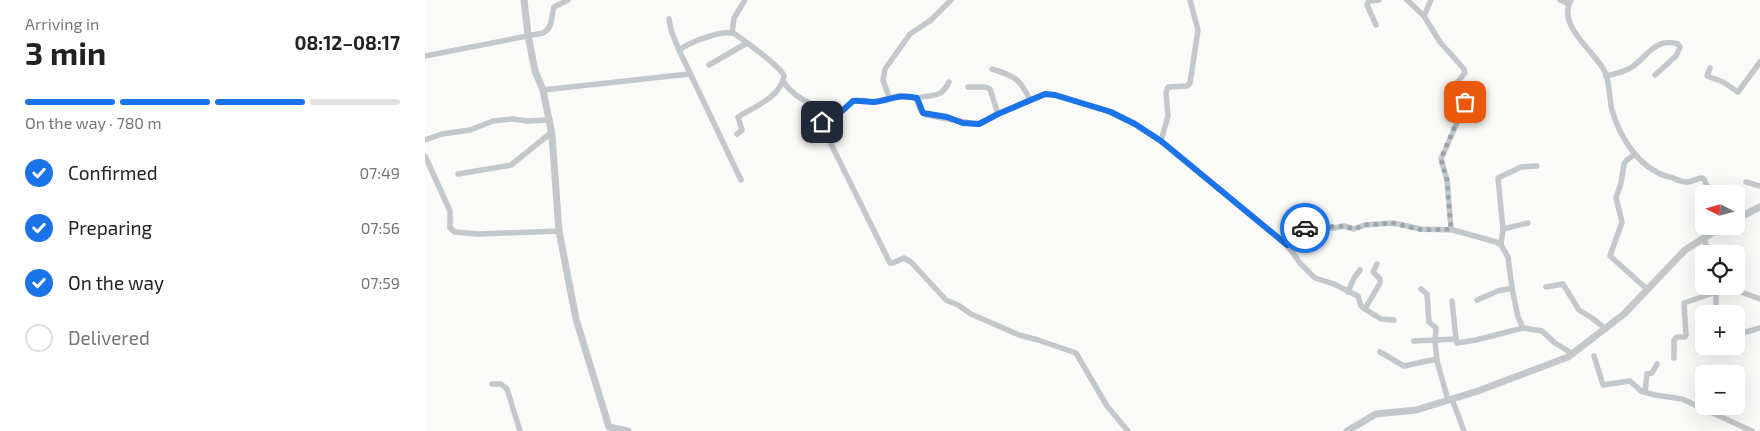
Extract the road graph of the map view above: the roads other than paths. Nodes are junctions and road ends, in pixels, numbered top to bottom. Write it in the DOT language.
graph roads {
  1 [pos="524,0"];
  2 [pos="568,0"];
  3 [pos="745,0"];
  4 [pos="951,0"];
  5 [pos="1190,0"];
  6 [pos="1379,0"];
  7 [pos="1407,0"];
  8 [pos="1431,0"];
  9 [pos="1560,0"];
  10 [pos="1570,2"];
  11 [pos="1424,16"];
  12 [pos="669,19"];
  13 [pos="1376,25"];
  14 [pos="732,32"];
  15 [pos="528,35"];
  16 [pos="747,43"];
  17 [pos="679,50"];
  18 [pos="425,56"];
  19 [pos="1760,62"];
  20 [pos="709,65"];
  21 [pos="1710,68"];
  22 [pos="992,70"];
  23 [pos="689,74"];
  24 [pos="1655,75"];
  25 [pos="1606,76"];
  26 [pos="783,81"];
  27 [pos="949,82"];
  28 [pos="968,87"];
  29 [pos="543,90"];
  30 [pos="889,97"];
  31 [pos="917,98"];
  32 [pos="1030,100"];
  33 [pos="833,113"];
  34 [pos="998,114"];
  35 [pos="549,120"];
  36 [pos="552,132"];
  37 [pos="737,134"];
  38 [pos="425,140"];
  39 [pos="1161,141"];
  40 [pos="1635,154"];
  41 [pos="425,156"];
  42 [pos="1537,166"];
  43 [pos="457,174"];
  44 [pos="741,180"];
  45 [pos="1746,182"];
  46 [pos="1706,185"];
  47 [pos="1760,186"];
  48 [pos="1760,207"];
  49 [pos="1745,214"];
  50 [pos="1528,223"];
  51 [pos="1451,229"];
  52 [pos="1503,229"];
  53 [pos="559,231"];
  54 [pos="1707,235"];
  55 [pos="1704,237"];
  56 [pos="1287,245"];
  57 [pos="1501,245"];
  58 [pos="1706,245"];
  59 [pos="1377,264"];
  60 [pos="1361,270"];
  61 [pos="1546,287"];
  62 [pos="1512,288"];
  63 [pos="1421,289"];
  64 [pos="1647,290"];
  65 [pos="1348,292"];
  66 [pos="1745,293"];
  67 [pos="1703,295"];
  68 [pos="1760,299"];
  69 [pos="1452,300"];
  70 [pos="1477,300"];
  71 [pos="1365,309"];
  72 [pos="1394,320"];
  73 [pos="1523,328"];
  74 [pos="1760,328"];
  75 [pos="1606,329"];
  76 [pos="1745,332"];
  77 [pos="1456,339"];
  78 [pos="1414,341"];
  79 [pos="1435,341"];
  80 [pos="1380,352"];
  81 [pos="1573,354"];
  82 [pos="1594,356"];
  83 [pos="1674,358"];
  84 [pos="1437,359"];
  85 [pos="1657,364"];
  86 [pos="492,384"];
  87 [pos="1645,392"];
  88 [pos="1450,400"];
  89 [pos="609,429"];
  90 [pos="520,431"];
  91 [pos="628,431"];
  92 [pos="1128,431"];
  93 [pos="1347,431"];
  94 [pos="1464,431"];
  95 [pos="1752,431"];
  1 -- 15 [label="street"];
  2 -- 15 [label="street"];
  3 -- 14 [label="street"];
  4 -- 30 [label="street"];
  5 -- 39 [label="street"];
  6 -- 13 [label="street"];
  7 -- 11 [label="street"];
  8 -- 11 [label="street"];
  9 -- 10 [label="street"];
  10 -- 25 [label="street"];
  11 -- 51 [label="street"];
  12 -- 17 [label="street"];
  14 -- 16 [label="street"];
  14 -- 17 [label="street"];
  15 -- 18 [label="street"];
  15 -- 29 [label="street"];
  16 -- 20 [label="street"];
  16 -- 26 [label="street"];
  17 -- 23 [label="street"];
  19 -- 21 [label="street"];
  22 -- 32 [label="street"];
  23 -- 29 [label="street"];
  23 -- 44 [label="street"];
  24 -- 25 [label="street"];
  25 -- 40 [label="street"];
  26 -- 33 [label="street"];
  26 -- 37 [label="street"];
  27 -- 31 [label="street"];
  28 -- 34 [label="street"];
  29 -- 35 [label="street"];
  30 -- 31 [label="street"];
  30 -- 33 [label="street"];
  31 -- 34 [label="street"];
  32 -- 34 [label="street"];
  32 -- 39 [label="street"];
  33 -- 92 [label="street"];
  35 -- 36 [label="street"];
  35 -- 38 [label="street"];
  36 -- 43 [label="street"];
  36 -- 53 [label="street"];
  39 -- 56 [label="street"];
  40 -- 46 [label="street"];
  40 -- 64 [label="street"];
  41 -- 53 [label="street"];
  42 -- 52 [label="street"];
  45 -- 47 [label="street"];
  48 -- 49 [label="street"];
  50 -- 52 [label="street"];
  51 -- 56 [label="street"];
  51 -- 57 [label="street"];
  52 -- 57 [label="street"];
  53 -- 89 [label="street"];
  54 -- 55 [label="street"];
  55 -- 58 [label="street"];
  55 -- 64 [label="street"];
  56 -- 65 [label="street"];
  57 -- 62 [label="street"];
  59 -- 71 [label="street"];
  60 -- 65 [label="street"];
  61 -- 75 [label="street"];
  62 -- 70 [label="street"];
  62 -- 73 [label="street"];
  63 -- 79 [label="street"];
  64 -- 75 [label="street"];
  65 -- 71 [label="street"];
  66 -- 68 [label="street"];
  67 -- 83 [label="street"];
  69 -- 77 [label="street"];
  71 -- 72 [label="street"];
  73 -- 77 [label="street"];
  73 -- 81 [label="street"];
  74 -- 76 [label="street"];
  75 -- 81 [label="street"];
  77 -- 79 [label="street"];
  78 -- 79 [label="street"];
  79 -- 84 [label="street"];
  80 -- 84 [label="street"];
  81 -- 88 [label="street"];
  82 -- 87 [label="street"];
  84 -- 88 [label="street"];
  85 -- 87 [label="street"];
  86 -- 90 [label="street"];
  87 -- 95 [label="street"];
  88 -- 93 [label="street"];
  88 -- 94 [label="street"];
  89 -- 91 [label="street"];
}
